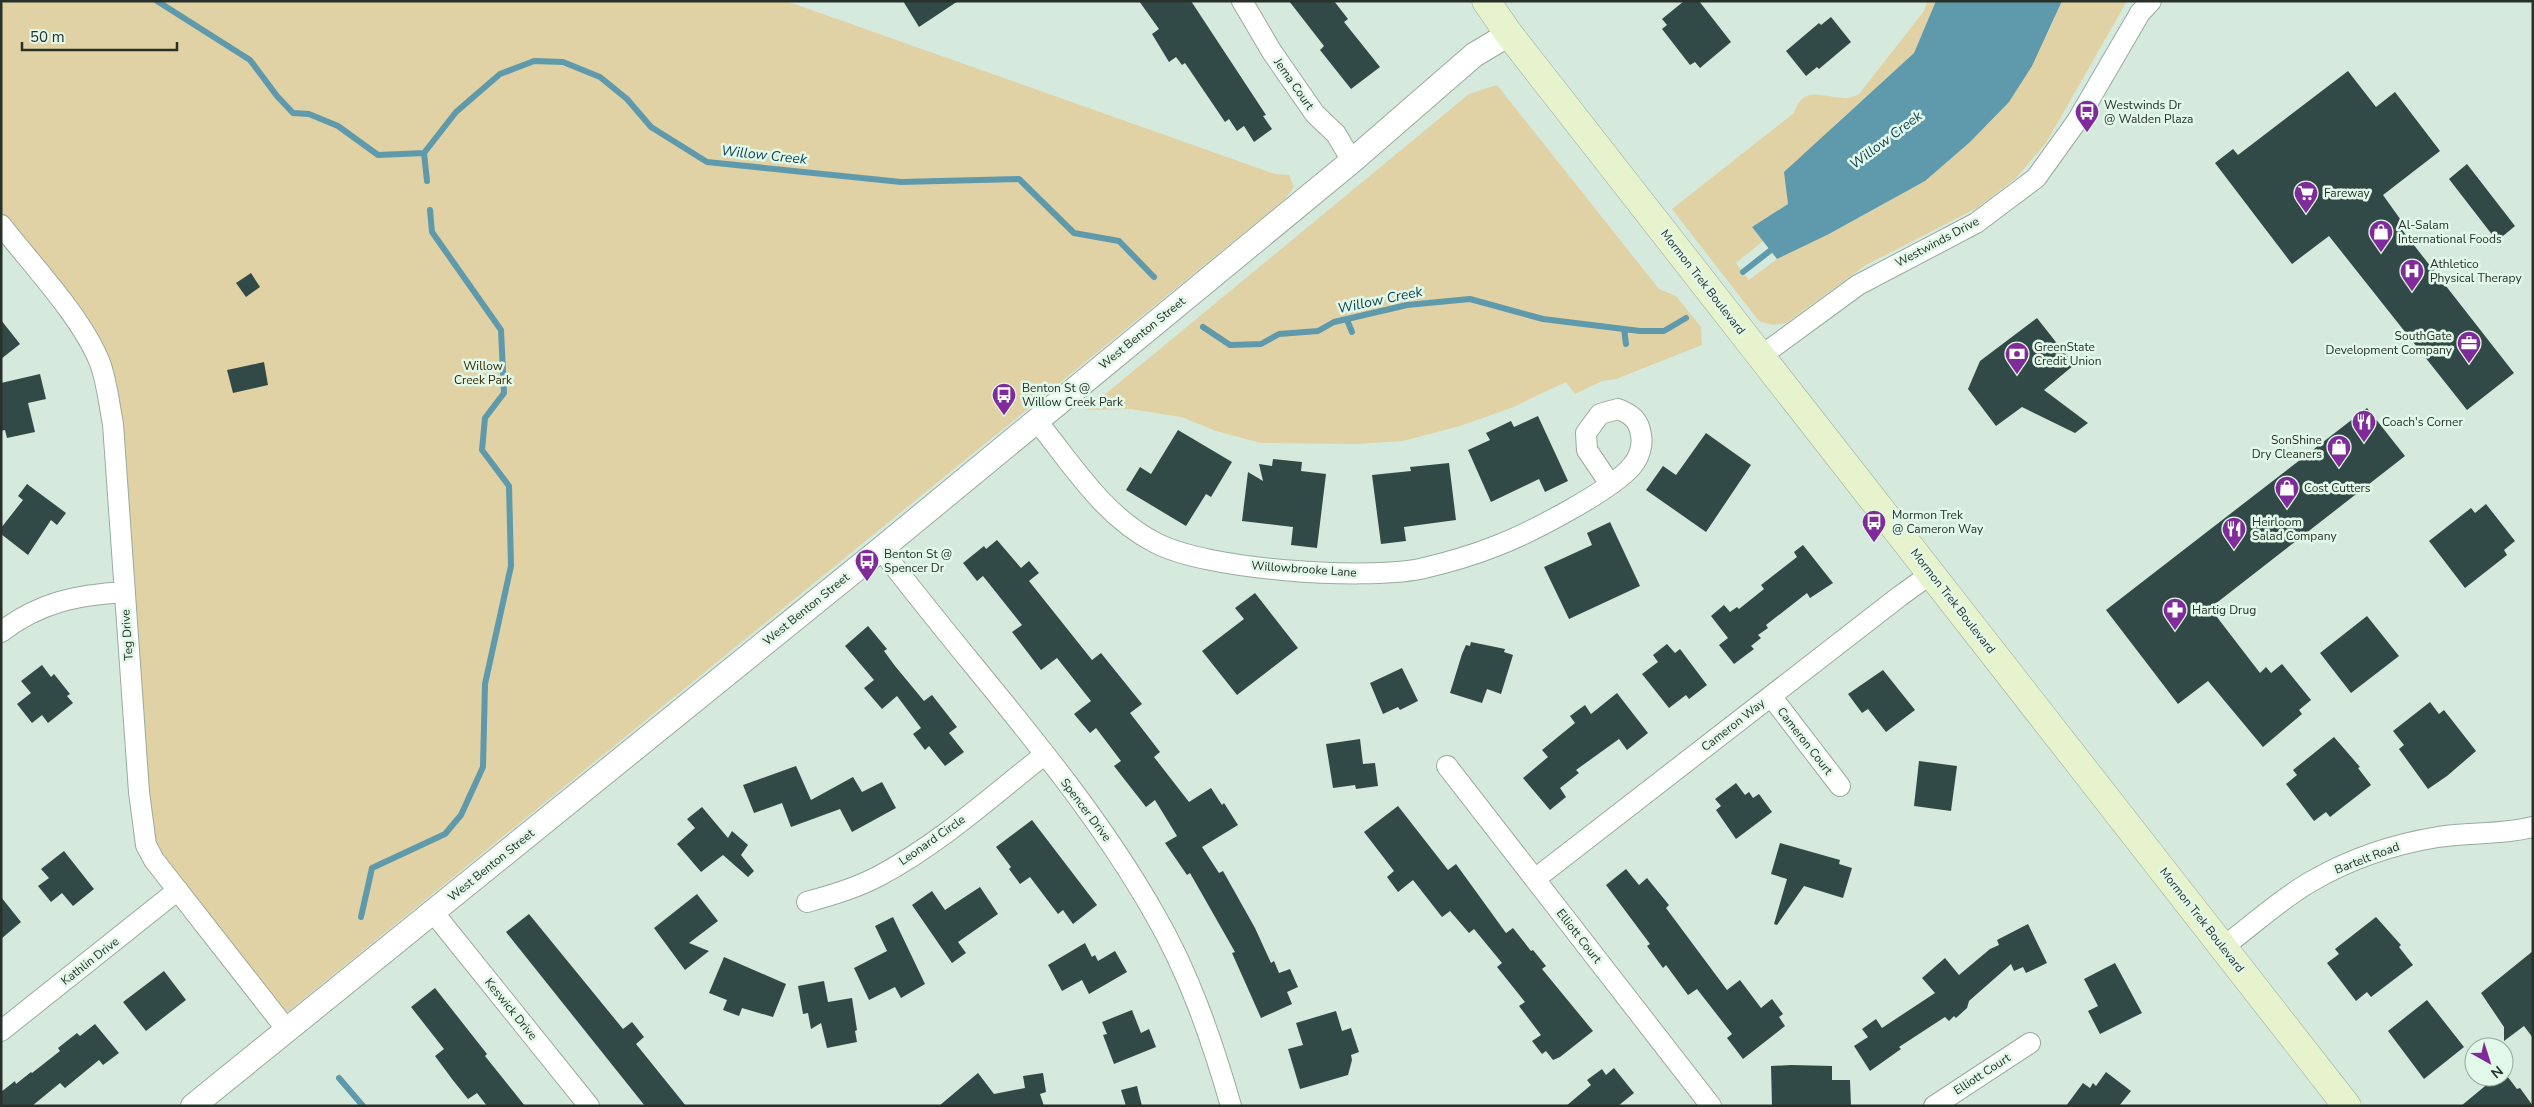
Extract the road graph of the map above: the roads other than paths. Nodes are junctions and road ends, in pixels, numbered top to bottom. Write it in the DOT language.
graph roads {
  1 [pos="1242,1"];
  2 [pos="1486,1"];
  3 [pos="2151,1"];
  4 [pos="1509,34"];
  5 [pos="1352,161"];
  6 [pos="1,225"];
  7 [pos="1761,356"];
  8 [pos="1036,420"];
  9 [pos="1610,484"];
  10 [pos="881,548"];
  11 [pos="1932,573"];
  12 [pos="125,592"];
  13 [pos="1,632"];
  14 [pos="1771,696"];
  15 [pos="1044,755"];
  16 [pos="1448,766"];
  17 [pos="1840,786"];
  18 [pos="2533,826"];
  19 [pos="1535,878"];
  20 [pos="178,890"];
  21 [pos="807,902"];
  22 [pos="432,912"];
  23 [pos="2223,947"];
  24 [pos="288,1030"];
  25 [pos="1,1031"];
  26 [pos="2030,1043"];
  27 [pos="1702,1103"];
  28 [pos="193,1106"];
  29 [pos="589,1106"];
  30 [pos="1231,1106"];
  31 [pos="1934,1106"];
  32 [pos="2347,1106"];
  1 -- 5 [label="street, Jema Court"];
  2 -- 4 [label="main road, Mormon Trek Boulevard"];
  3 -- 7 [label="street, Westwinds Drive"];
  4 -- 5 [label="street, West Benton Street"];
  4 -- 7 [label="main road, Mormon Trek Boulevard"];
  5 -- 8 [label="street, West Benton Street"];
  6 -- 12 [label="street, Teg Drive"];
  7 -- 11 [label="main road, Mormon Trek Boulevard"];
  8 -- 9 [label="street, Willowbrooke Lane"];
  8 -- 10 [label="street, West Benton Street"];
  10 -- 15 [label="street, Spencer Drive"];
  10 -- 22 [label="street, West Benton Street"];
  11 -- 14 [label="street, Cameron Way"];
  11 -- 23 [label="main road, Mormon Trek Boulevard"];
  12 -- 13 [label="street"];
  12 -- 20 [label="street, Teg Drive"];
  14 -- 17 [label="street, Cameron Court"];
  14 -- 19 [label="street, Cameron Way"];
  15 -- 21 [label="street, Leonard Circle"];
  15 -- 30 [label="street, Spencer Drive"];
  16 -- 19 [label="street, Elliott Court"];
  18 -- 23 [label="street, Bartelt Road"];
  19 -- 27 [label="street, Elliott Court"];
  20 -- 24 [label="street, Teg Drive"];
  20 -- 25 [label="street, Kathlin Drive"];
  22 -- 24 [label="street, West Benton Street"];
  22 -- 29 [label="street, Keswick Drive"];
  23 -- 32 [label="main road, Mormon Trek Boulevard"];
  24 -- 28 [label="street, West Benton Street"];
  26 -- 31 [label="street, Elliott Court"];
}
